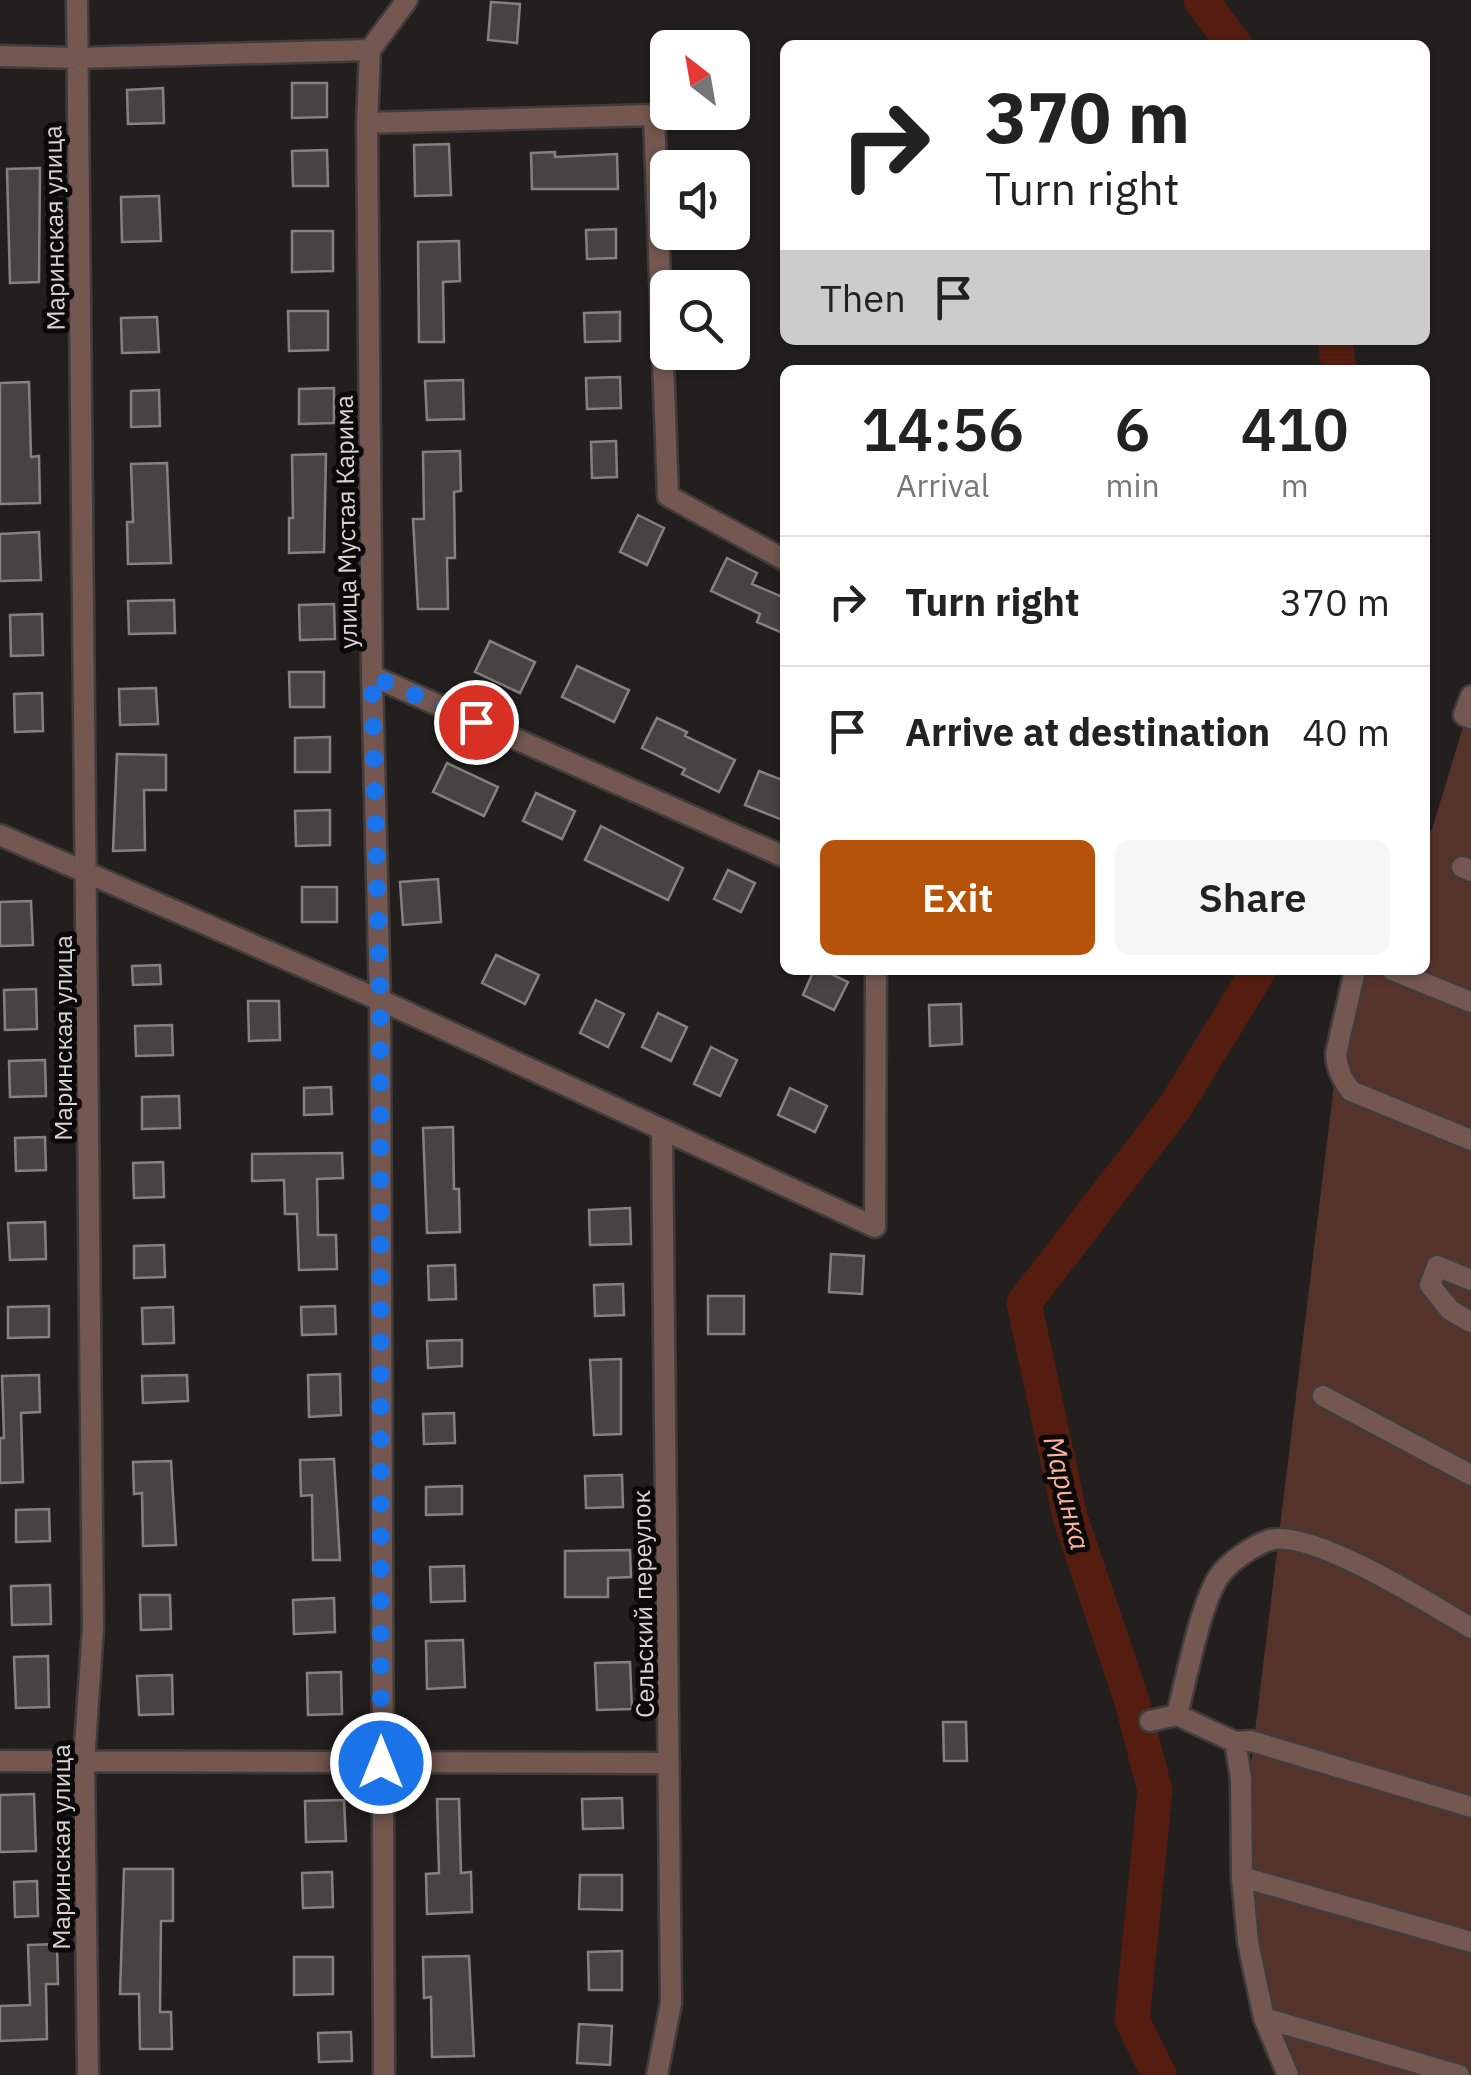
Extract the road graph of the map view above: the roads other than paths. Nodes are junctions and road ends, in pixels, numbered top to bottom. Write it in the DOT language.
graph roads {
  1 [pos="77,0"];
  2 [pos="407,0"];
  3 [pos="370,50"];
  4 [pos="0,56"];
  5 [pos="77,58"];
  6 [pos="367,123"];
  7 [pos="780,557"];
  8 [pos="372,676"];
  9 [pos="0,835"];
  10 [pos="780,856"];
  11 [pos="87,874"];
  12 [pos="876,975"];
  13 [pos="1354,975"];
  14 [pos="1404,975"];
  15 [pos="380,1000"];
  16 [pos="1471,1002"];
  17 [pos="662,1132"];
  18 [pos="1471,1140"];
  19 [pos="1471,1280"];
  20 [pos="1471,1322"];
  21 [pos="1323,1396"];
  22 [pos="1471,1476"];
  23 [pos="1471,1628"];
  24 [pos="1177,1714"];
  25 [pos="1150,1721"];
  26 [pos="1235,1742"];
  27 [pos="0,1761"];
  28 [pos="84,1761"];
  29 [pos="381,1763"];
  30 [pos="669,1763"];
  31 [pos="1471,1806"];
  32 [pos="1242,1877"];
  33 [pos="1471,1942"];
  34 [pos="1264,2018"];
  35 [pos="88,2075"];
  36 [pos="384,2075"];
  37 [pos="658,2075"];
  38 [pos="1288,2075"];
  39 [pos="1459,2075"];
  1 -- 5 [label="street, Маринская улица"];
  2 -- 3 [label="street"];
  3 -- 5 [label="street"];
  3 -- 6 [label="street, улица Мустая Карима"];
  4 -- 5 [label="street"];
  5 -- 11 [label="street, Маринская улица"];
  6 -- 7 [label="street"];
  6 -- 8 [label="street, улица Мустая Карима"];
  8 -- 10 [label="street"];
  8 -- 15 [label="street, улица Мустая Карима"];
  9 -- 11 [label="street"];
  11 -- 15 [label="street"];
  11 -- 28 [label="street, Маринская улица"];
  12 -- 17 [label="street"];
  13 -- 18 [label="street"];
  14 -- 16 [label="street"];
  15 -- 17 [label="street"];
  15 -- 29 [label="street, улица Мустая Карима"];
  17 -- 30 [label="street, Сельский переулок"];
  19 -- 20 [label="street"];
  21 -- 22 [label="street"];
  23 -- 24 [label="street"];
  24 -- 25 [label="street"];
  24 -- 26 [label="street"];
  26 -- 31 [label="street"];
  26 -- 32 [label="street"];
  27 -- 28 [label="street"];
  28 -- 29 [label="street"];
  28 -- 35 [label="street, Маринская улица"];
  29 -- 30 [label="street"];
  29 -- 36 [label="street, улица Мустая Карима"];
  30 -- 37 [label="street, Сельский переулок"];
  32 -- 33 [label="street"];
  32 -- 34 [label="street"];
  34 -- 38 [label="street"];
  34 -- 39 [label="street"];
}
